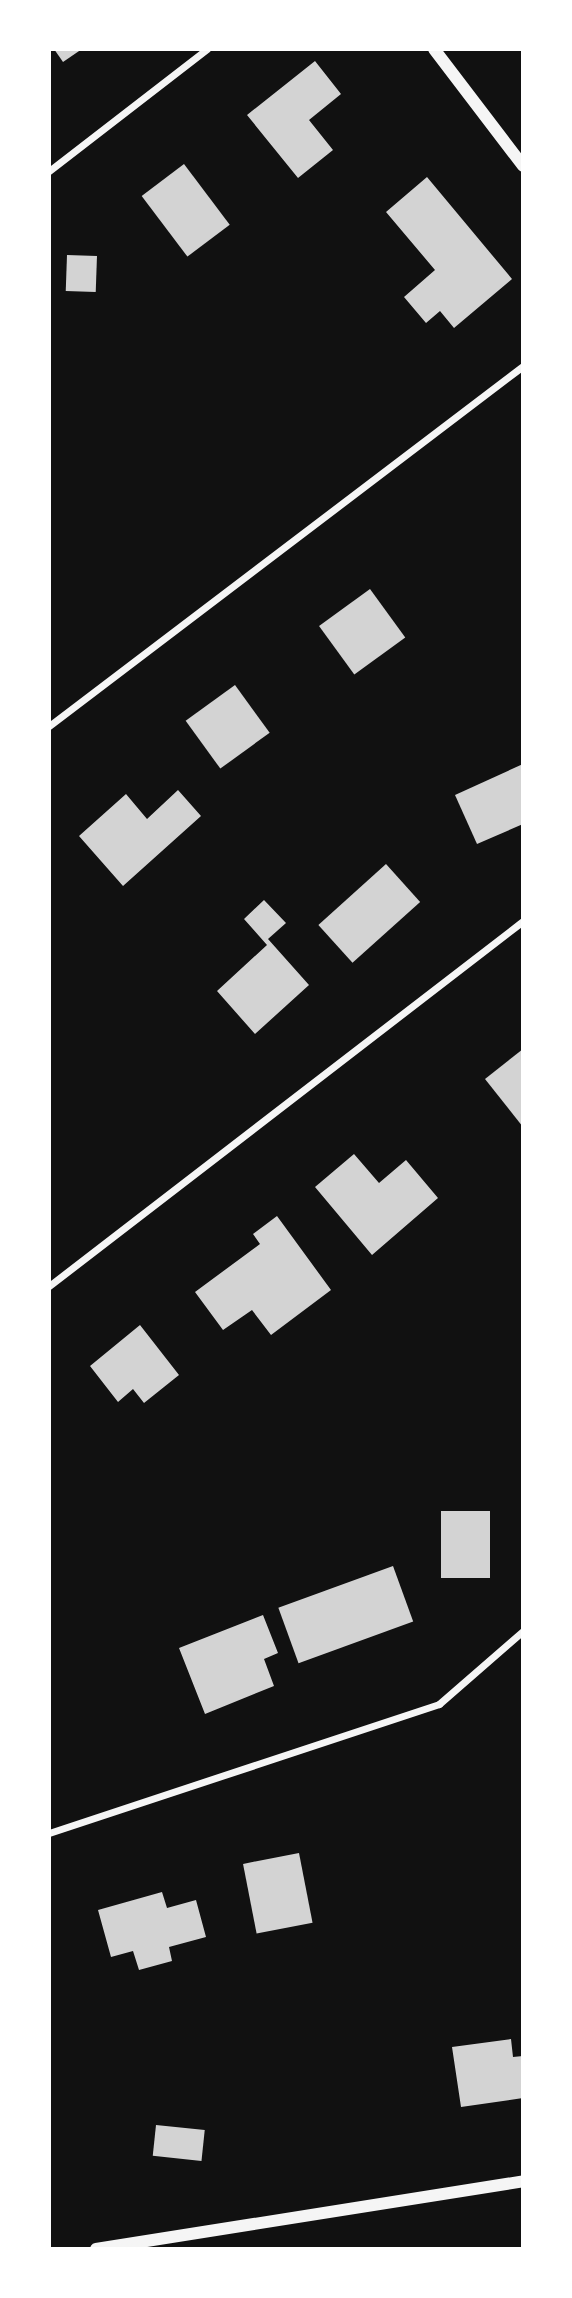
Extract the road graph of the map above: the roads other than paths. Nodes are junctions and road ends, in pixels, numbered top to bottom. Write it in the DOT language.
graph roads {
  1 [pos="207,49"];
  2 [pos="434,49"];
  3 [pos="523,166"];
  4 [pos="49,171"];
  5 [pos="523,366"];
  6 [pos="49,726"];
  7 [pos="523,921"];
  8 [pos="49,1286"];
  9 [pos="523,1631"];
  10 [pos="49,1833"];
  11 [pos="523,2181"];
  12 [pos="96,2249"];
  1 -- 4 [label="street"];
  2 -- 3 [label="street"];
  5 -- 6 [label="street"];
  7 -- 8 [label="street"];
  9 -- 10 [label="street"];
  11 -- 12 [label="street"];
}
